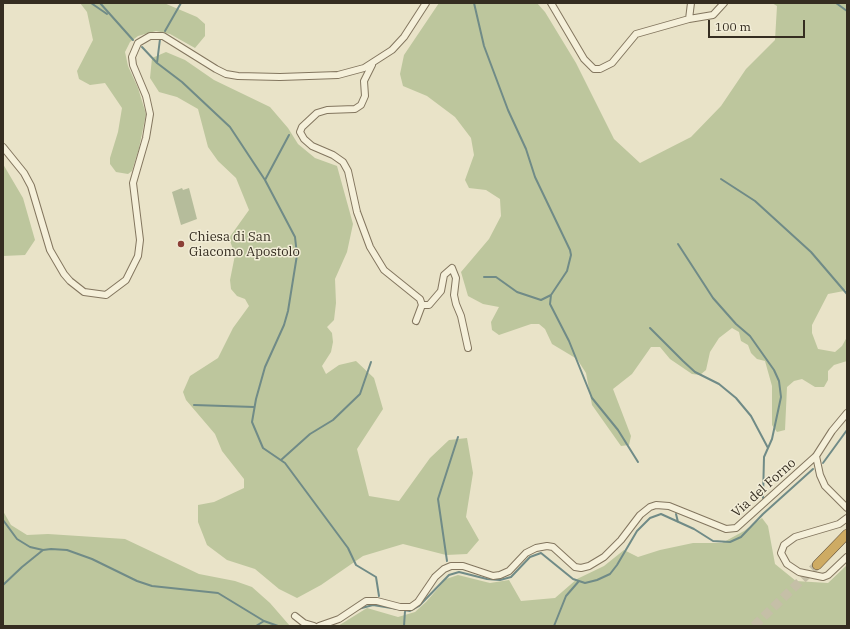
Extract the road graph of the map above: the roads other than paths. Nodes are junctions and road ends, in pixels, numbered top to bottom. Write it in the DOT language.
graph roads {
  1 [pos="426,3"];
  2 [pos="551,3"];
  3 [pos="691,3"];
  4 [pos="724,3"];
  5 [pos="689,19"];
  6 [pos="373,63"];
  7 [pos="3,147"];
  8 [pos="422,305"];
  9 [pos="416,321"];
  10 [pos="468,348"];
  11 [pos="847,413"];
  12 [pos="816,456"];
  13 [pos="847,508"];
  14 [pos="847,518"];
  15 [pos="847,534"];
  16 [pos="847,556"];
  17 [pos="816,565"];
  18 [pos="295,616"];
  19 [pos="314,626"];
  20 [pos="319,626"];
  1 -- 6 [label="street"];
  2 -- 5 [label="street"];
  3 -- 5 [label="street"];
  4 -- 5 [label="street"];
  6 -- 7 [label="street"];
  6 -- 8 [label="street"];
  8 -- 9 [label="street"];
  8 -- 10 [label="street"];
  11 -- 12 [label="street, Via del Forno"];
  12 -- 13 [label="street, Via del Forno"];
  12 -- 20 [label="street, Via del Forno"];
  14 -- 16 [label="street"];
  15 -- 17 [label="highway"];
  18 -- 19 [label="street"];
}
